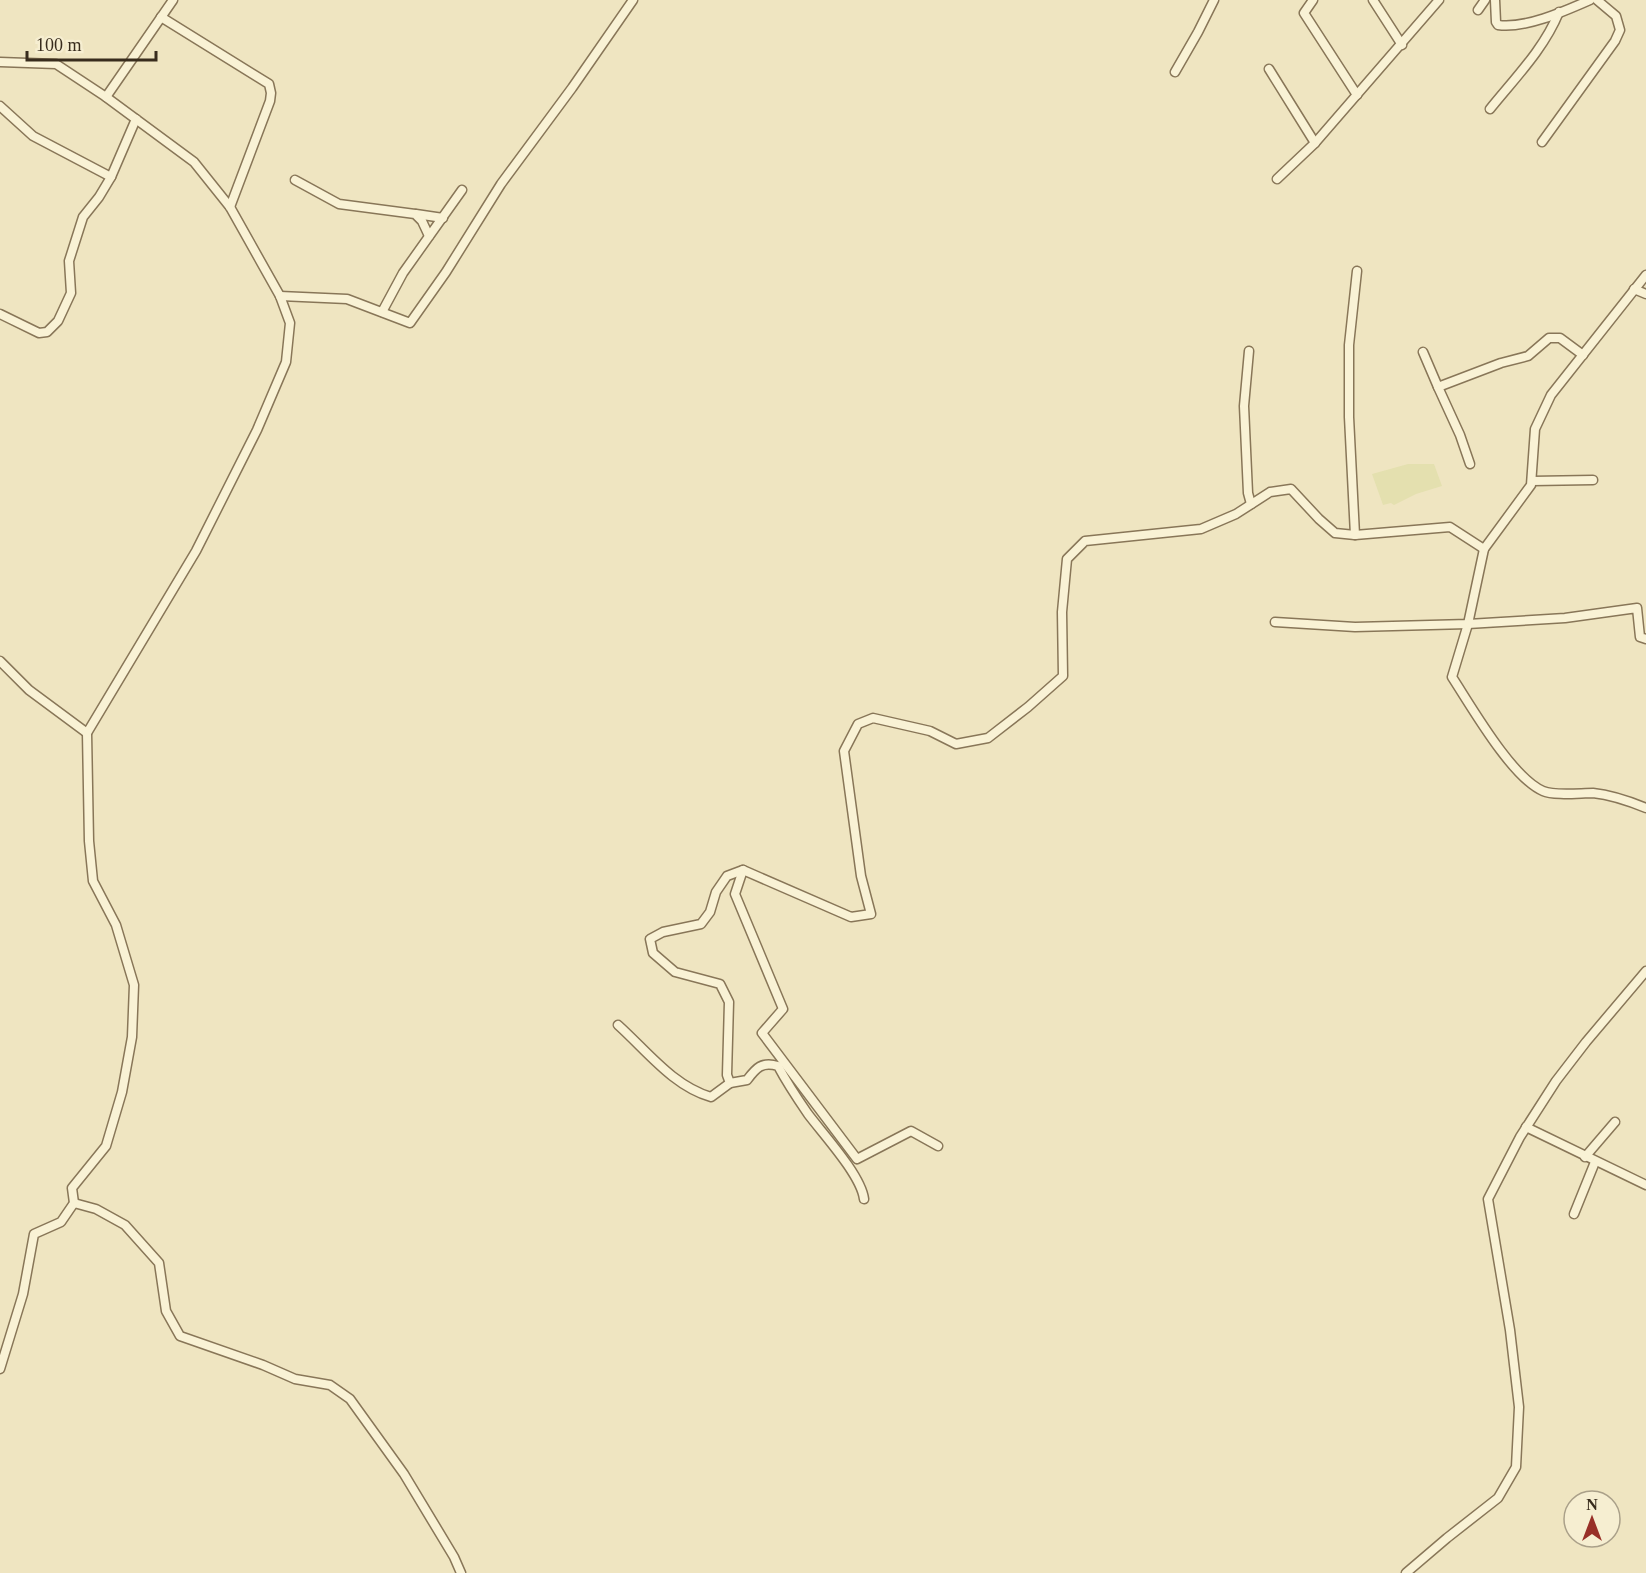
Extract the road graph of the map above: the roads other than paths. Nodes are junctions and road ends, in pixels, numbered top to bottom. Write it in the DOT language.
graph roads {
  1 [pos="173,0"];
  2 [pos="633,0"];
  3 [pos="1312,0"];
  4 [pos="1373,0"];
  5 [pos="1439,0"];
  6 [pos="1485,0"];
  7 [pos="1495,0"];
  8 [pos="1590,0"];
  9 [pos="1597,0"];
  10 [pos="1211,1"];
  11 [pos="1478,10"];
  12 [pos="1559,12"];
  13 [pos="160,17"];
  14 [pos="1402,45"];
  15 [pos="0,62"];
  16 [pos="1269,69"];
  17 [pos="1175,72"];
  18 [pos="1357,96"];
  19 [pos="106,97"];
  20 [pos="0,106"];
  21 [pos="1490,109"];
  22 [pos="136,119"];
  23 [pos="1542,142"];
  24 [pos="1315,143"];
  25 [pos="111,177"];
  26 [pos="1277,179"];
  27 [pos="295,180"];
  28 [pos="462,190"];
  29 [pos="230,207"];
  30 [pos="415,214"];
  31 [pos="443,218"];
  32 [pos="429,236"];
  33 [pos="1357,271"];
  34 [pos="1646,275"];
  35 [pos="1634,290"];
  36 [pos="1646,294"];
  37 [pos="280,296"];
  38 [pos="382,312"];
  39 [pos="0,314"];
  40 [pos="1249,351"];
  41 [pos="1423,352"];
  42 [pos="1583,355"];
  43 [pos="1438,387"];
  44 [pos="1470,464"];
  45 [pos="1593,480"];
  46 [pos="1532,481"];
  47 [pos="1251,504"];
  48 [pos="1355,535"];
  49 [pos="1484,549"];
  50 [pos="1275,622"];
  51 [pos="1468,624"];
  52 [pos="1646,639"];
  53 [pos="0,661"];
  54 [pos="87,733"];
  55 [pos="1646,808"];
  56 [pos="743,870"];
  57 [pos="1646,971"];
  58 [pos="618,1025"];
  59 [pos="730,1083"];
  60 [pos="1615,1122"];
  61 [pos="1526,1127"];
  62 [pos="938,1146"];
  63 [pos="1585,1157"];
  64 [pos="1595,1161"];
  65 [pos="1646,1185"];
  66 [pos="864,1199"];
  67 [pos="74,1203"];
  68 [pos="1574,1214"];
  69 [pos="0,1369"];
  70 [pos="461,1573"];
  71 [pos="1406,1573"];
  1 -- 13 [label="street"];
  2 -- 38 [label="street"];
  3 -- 18 [label="street"];
  4 -- 14 [label="street"];
  5 -- 14 [label="street"];
  6 -- 11 [label="street"];
  7 -- 12 [label="street"];
  8 -- 12 [label="street"];
  9 -- 23 [label="street"];
  10 -- 17 [label="street"];
  12 -- 21 [label="street"];
  13 -- 19 [label="street"];
  13 -- 29 [label="street"];
  14 -- 18 [label="street"];
  15 -- 19 [label="street"];
  16 -- 24 [label="street"];
  18 -- 24 [label="street"];
  19 -- 22 [label="street"];
  20 -- 25 [label="street"];
  22 -- 25 [label="street"];
  22 -- 29 [label="street"];
  24 -- 26 [label="street"];
  25 -- 39 [label="street"];
  27 -- 30 [label="street"];
  28 -- 31 [label="street"];
  29 -- 37 [label="street"];
  30 -- 31 [label="street"];
  30 -- 32 [label="street"];
  31 -- 32 [label="street"];
  32 -- 38 [label="street"];
  33 -- 48 [label="street"];
  34 -- 35 [label="street"];
  35 -- 36 [label="street"];
  35 -- 42 [label="street"];
  37 -- 38 [label="street"];
  37 -- 54 [label="street"];
  40 -- 47 [label="street"];
  41 -- 43 [label="street"];
  42 -- 43 [label="street"];
  42 -- 46 [label="street"];
  43 -- 44 [label="street"];
  45 -- 46 [label="street"];
  46 -- 49 [label="street"];
  47 -- 48 [label="street"];
  47 -- 56 [label="street"];
  48 -- 49 [label="street"];
  49 -- 51 [label="street"];
  50 -- 51 [label="street"];
  51 -- 52 [label="street"];
  51 -- 55 [label="street"];
  53 -- 54 [label="street"];
  54 -- 67 [label="street"];
  56 -- 59 [label="street"];
  56 -- 62 [label="street"];
  57 -- 61 [label="street"];
  58 -- 59 [label="street"];
  59 -- 66 [label="street"];
  60 -- 63 [label="street"];
  61 -- 63 [label="street"];
  61 -- 71 [label="street"];
  63 -- 64 [label="street"];
  64 -- 65 [label="street"];
  64 -- 68 [label="street"];
  67 -- 69 [label="street"];
  67 -- 70 [label="street"];
}
